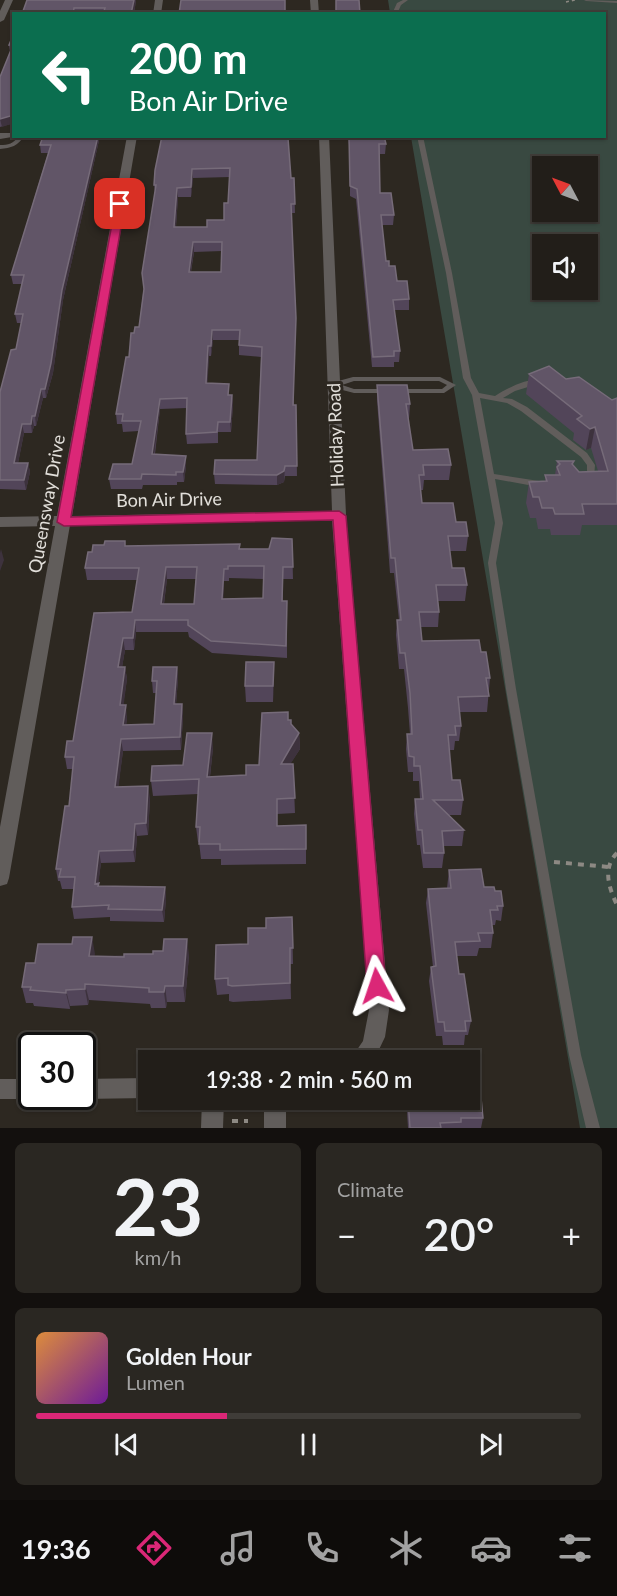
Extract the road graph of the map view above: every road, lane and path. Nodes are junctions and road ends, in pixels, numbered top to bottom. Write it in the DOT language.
graph roads {
  1 [pos="9,0"];
  2 [pos="406,0"];
  3 [pos="575,0"];
  4 [pos="586,0"];
  5 [pos="566,2"];
  6 [pos="617,2"];
  7 [pos="395,12"];
  8 [pos="0,20"];
  9 [pos="20,138"];
  10 [pos="132,138"];
  11 [pos="324,138"];
  12 [pos="420,138"];
  13 [pos="0,147"];
  14 [pos="546,379"];
  15 [pos="334,385"];
  16 [pos="452,385"];
  17 [pos="471,385"];
  18 [pos="476,395"];
  19 [pos="496,399"];
  20 [pos="491,476"];
  21 [pos="550,485"];
  22 [pos="575,485"];
  23 [pos="339,516"];
  24 [pos="0,522"];
  25 [pos="64,522"];
  26 [pos="617,853"];
  27 [pos="542,861"];
  28 [pos="609,867"];
  29 [pos="0,878"];
  30 [pos="617,905"];
  31 [pos="368,1050"];
  32 [pos="138,1088"];
  33 [pos="0,1089"];
  34 [pos="18,1089"];
  35 [pos="96,1089"];
  36 [pos="275,1110"];
  37 [pos="248,1120"];
  38 [pos="221,1124"];
  39 [pos="275,1128"];
  40 [pos="593,1128"];
  1 -- 8 [label="street"];
  2 -- 7 [label="lane"];
  3 -- 5 [label="path"];
  4 -- 6 [label="lane"];
  9 -- 13 [label="lane"];
  10 -- 25 [label="street, Queensway Drive"];
  11 -- 15 [label="street, Holiday Road"];
  12 -- 17 [label="lane"];
  14 -- 19 [label="lane"];
  15 -- 16 [label="lane"];
  15 -- 16 [label="lane"];
  15 -- 23 [label="street, Holiday Road"];
  16 -- 17 [label="lane"];
  17 -- 18 [label="lane"];
  18 -- 19 [label="lane"];
  18 -- 20 [label="lane"];
  19 -- 22 [label="lane"];
  20 -- 21 [label="lane"];
  20 -- 27 [label="lane"];
  23 -- 25 [label="street, Bon Air Drive"];
  23 -- 31 [label="street, Holiday Road"];
  24 -- 25 [label="street, Bon Air Drive"];
  25 -- 29 [label="street, Queensway Drive"];
  26 -- 28 [label="path"];
  27 -- 28 [label="path"];
  27 -- 40 [label="lane"];
  28 -- 30 [label="path"];
  32 -- 35 [label="street"];
  33 -- 34 [label="street"];
  36 -- 39 [label="street"];
  37 -- 38 [label="path"];
}
